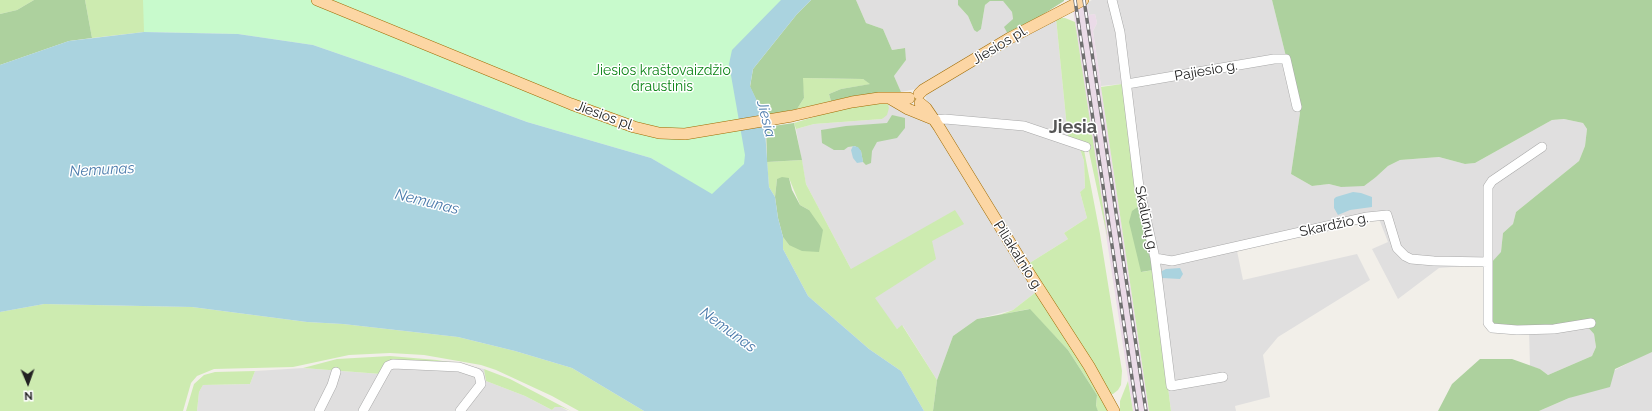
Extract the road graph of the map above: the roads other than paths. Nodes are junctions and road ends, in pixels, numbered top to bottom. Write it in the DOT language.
graph roads {
  1 [pos="317,0"];
  2 [pos="1083,0"];
  3 [pos="1112,0"];
  4 [pos="1127,84"];
  5 [pos="891,98"];
  6 [pos="916,99"];
  7 [pos="1297,107"];
  8 [pos="935,120"];
  9 [pos="1542,146"];
  10 [pos="1086,147"];
  11 [pos="1155,258"];
  12 [pos="1488,262"];
  13 [pos="1590,323"];
  14 [pos="336,372"];
  15 [pos="1223,377"];
  16 [pos="319,411"];
  17 [pos="363,411"];
  18 [pos="460,411"];
  19 [pos="1114,411"];
  1 -- 5 [label="main road, Jiesios pl."];
  2 -- 6 [label="main road, Jiesios pl."];
  3 -- 4 [label="street, Skalūnų g."];
  4 -- 7 [label="street, Pajiesio g."];
  4 -- 11 [label="street, Skalūnų g."];
  5 -- 6 [label="main road, Jiesios pl."];
  5 -- 8 [label="main road"];
  6 -- 8 [label="main road, Piliakalnio g."];
  8 -- 10 [label="street"];
  8 -- 19 [label="main road, Piliakalnio g."];
  9 -- 12 [label="street"];
  11 -- 12 [label="street, Skardžio g."];
  11 -- 15 [label="street, Skalūnų g."];
  12 -- 13 [label="street"];
  14 -- 16 [label="street"];
  17 -- 18 [label="street"];
}
